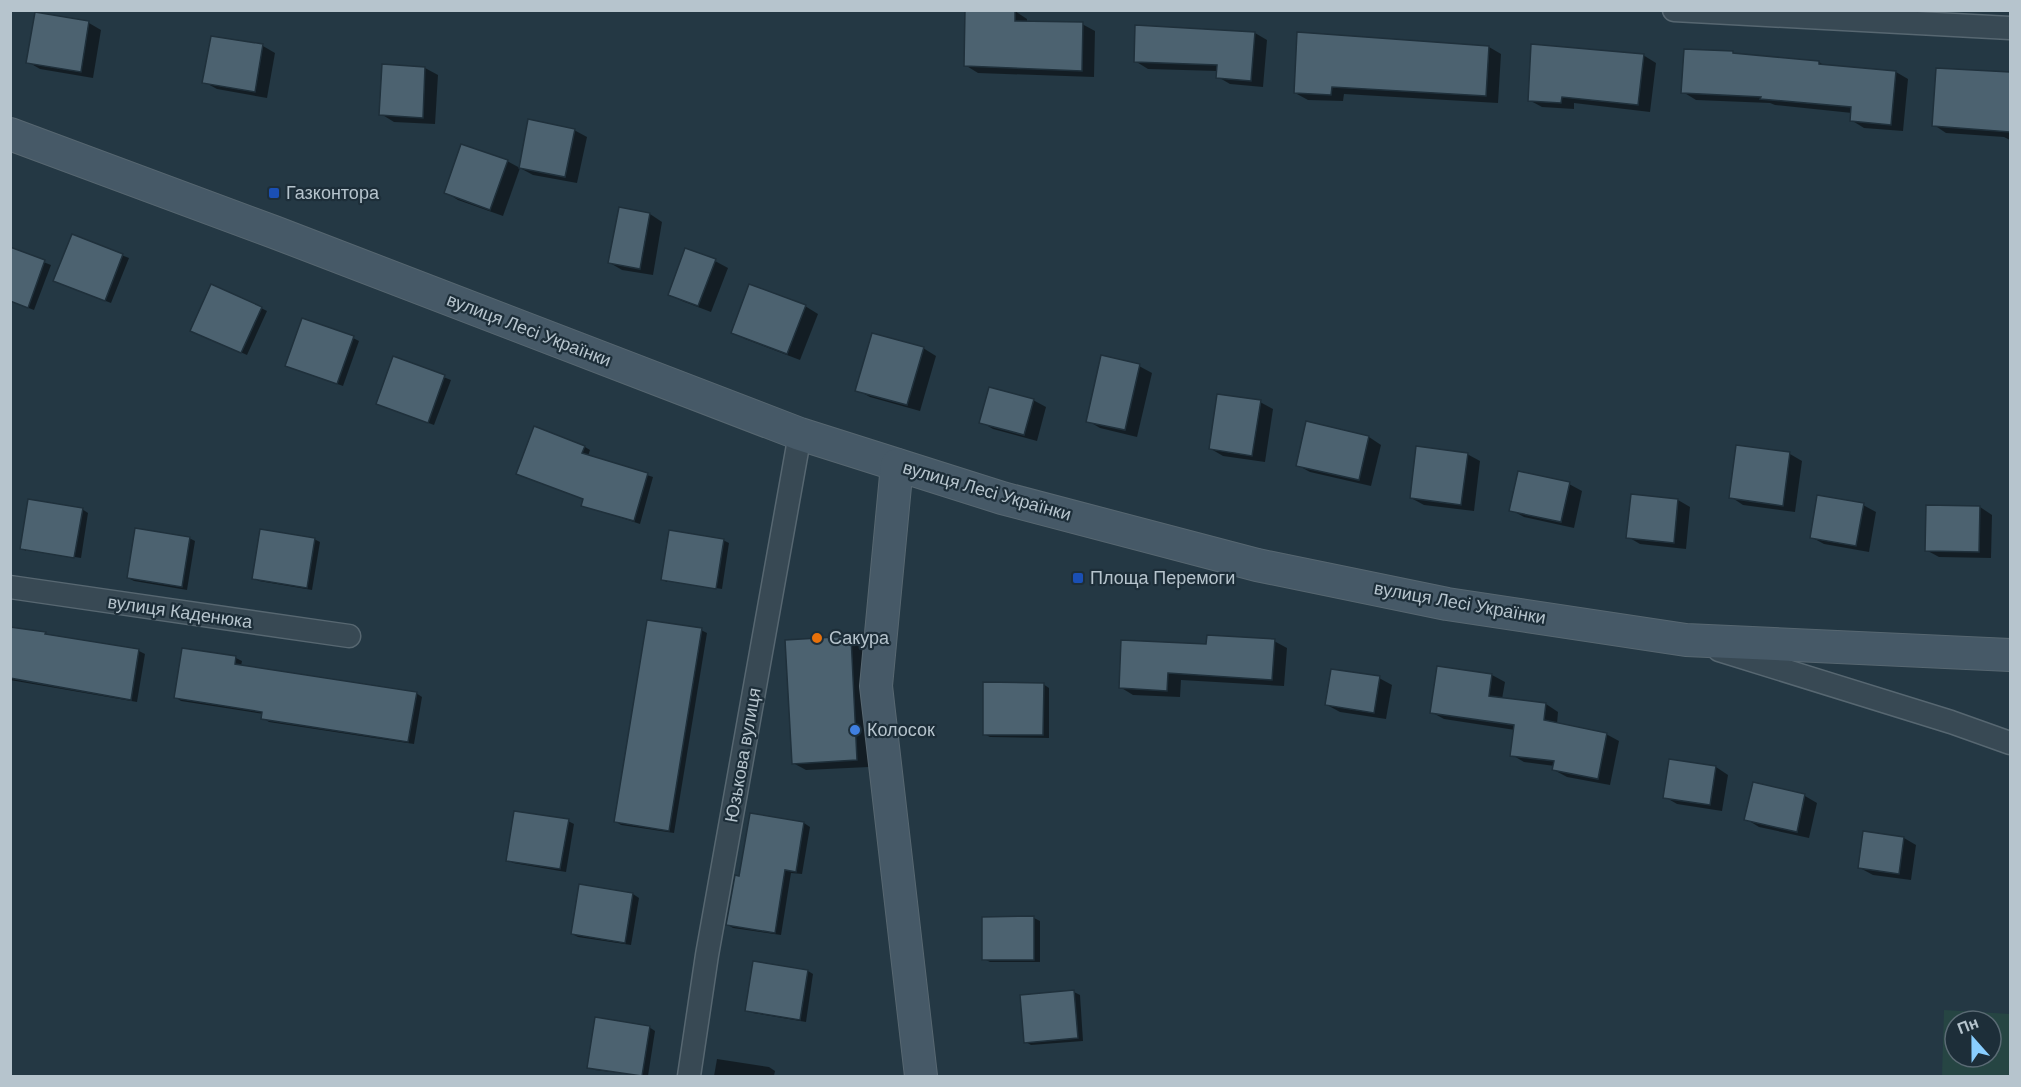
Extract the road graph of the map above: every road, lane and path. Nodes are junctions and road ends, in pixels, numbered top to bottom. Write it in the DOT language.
graph roads {
  1 [pos="1674,10"];
  2 [pos="2010,28"];
  3 [pos="10,134"];
  4 [pos="800,434"];
  5 [pos="897,465"];
  6 [pos="10,587"];
  7 [pos="349,636"];
  8 [pos="1686,640"];
  9 [pos="2010,655"];
  10 [pos="2010,743"];
  11 [pos="689,1077"];
  12 [pos="921,1077"];
  1 -- 2 [label="street"];
  3 -- 4 [label="main road, вулиця Лесі Українки"];
  4 -- 5 [label="main road, вулиця Лесі Українки"];
  4 -- 11 [label="street, Юзькова вулиця"];
  5 -- 8 [label="main road, вулиця Лесі Українки"];
  5 -- 12 [label="main road"];
  6 -- 7 [label="street, вулиця Каденюка"];
  8 -- 9 [label="main road, вулиця Лесі Українки"];
  8 -- 10 [label="street"];
}
